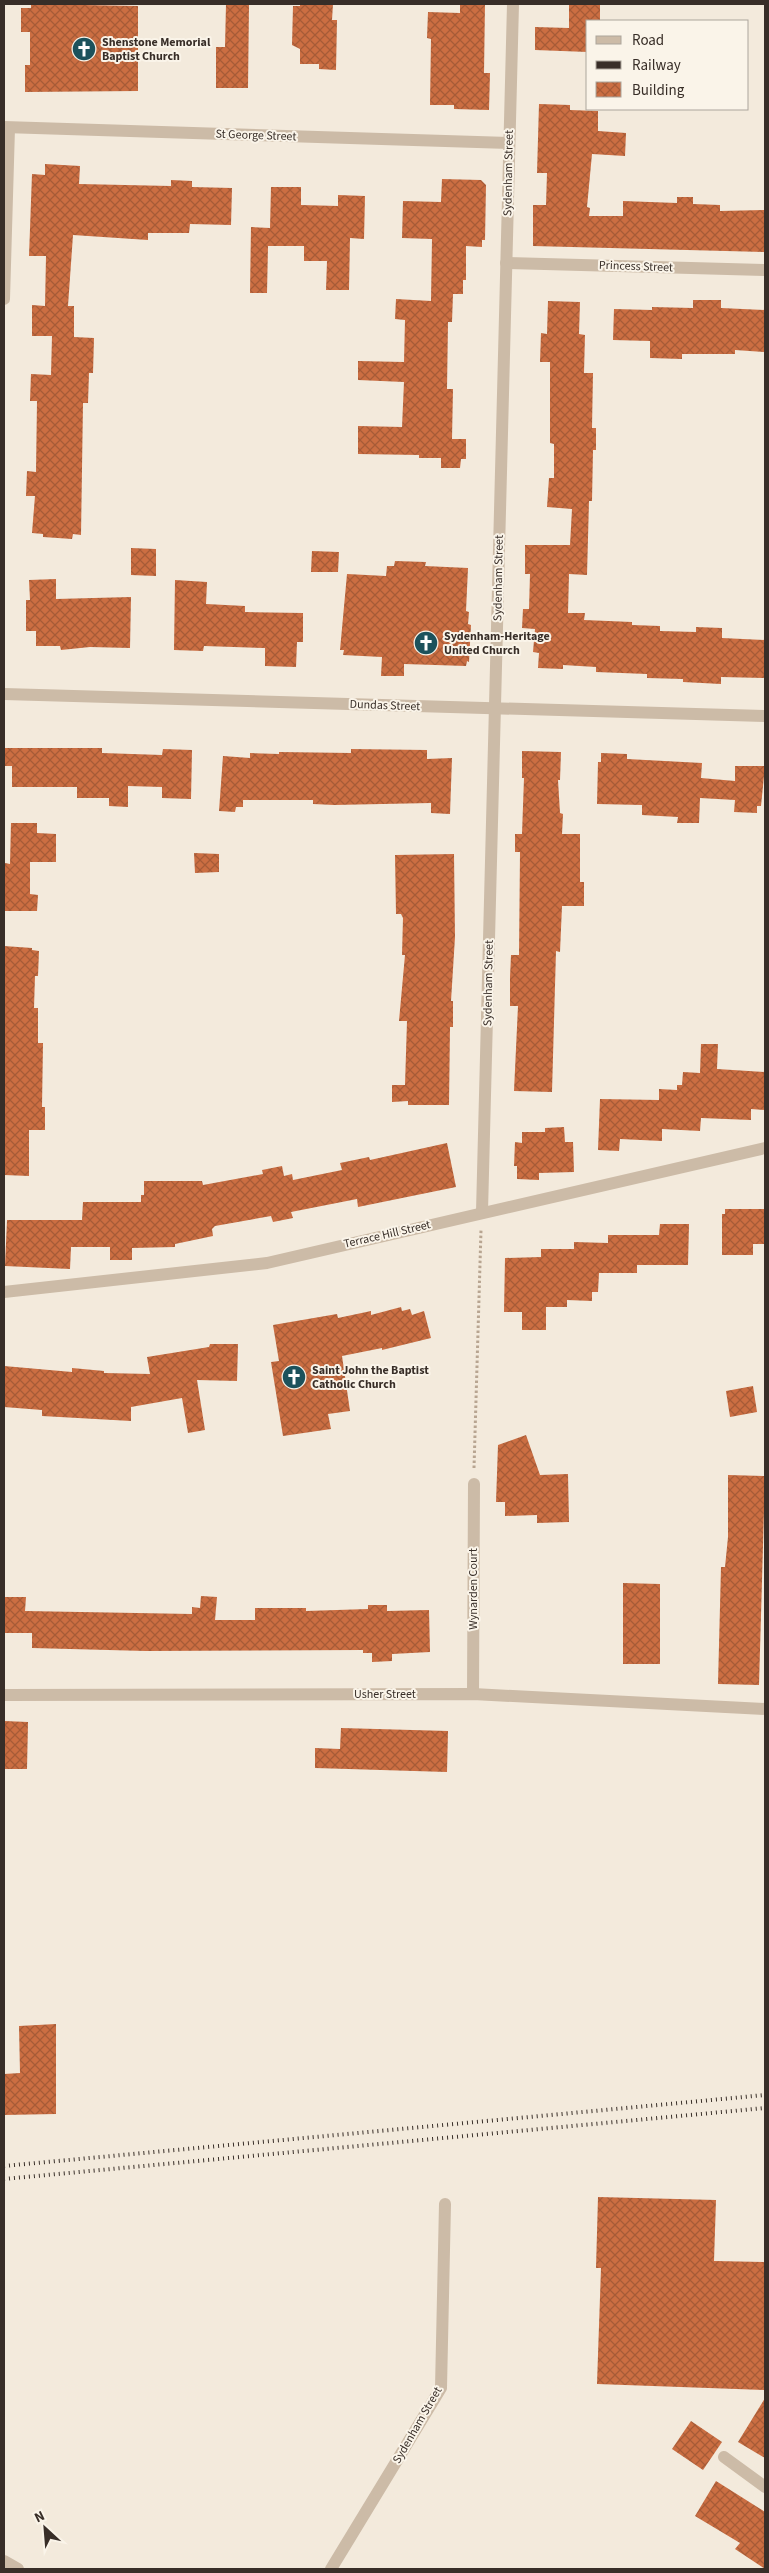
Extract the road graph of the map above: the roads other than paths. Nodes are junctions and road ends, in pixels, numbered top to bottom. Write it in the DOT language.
graph roads {
  1 [pos="513,4"];
  2 [pos="6,128"];
  3 [pos="509,143"];
  4 [pos="506,263"];
  5 [pos="765,270"];
  6 [pos="4,299"];
  7 [pos="4,694"];
  8 [pos="494,708"];
  9 [pos="765,716"];
  10 [pos="765,1148"];
  11 [pos="482,1212"];
  12 [pos="4,1292"];
  13 [pos="474,1484"];
  14 [pos="473,1694"];
  15 [pos="4,1695"];
  16 [pos="765,1709"];
  17 [pos="446,2204"];
  18 [pos="724,2457"];
  19 [pos="765,2487"];
  20 [pos="4,2560"];
  21 [pos="18,2569"];
  22 [pos="331,2569"];
  1 -- 3 [label="street, Sydenham Street"];
  2 -- 3 [label="street, St George Street"];
  2 -- 6 [label="street"];
  3 -- 4 [label="street, Sydenham Street"];
  4 -- 5 [label="street, Princess Street"];
  4 -- 8 [label="street, Sydenham Street"];
  7 -- 8 [label="street, Dundas Street"];
  8 -- 9 [label="street, Dundas Street"];
  8 -- 11 [label="street, Sydenham Street"];
  10 -- 11 [label="street, Terrace Hill Street"];
  11 -- 12 [label="street, Terrace Hill Street"];
  13 -- 14 [label="street, Wynarden Court"];
  14 -- 15 [label="street, Usher Street"];
  14 -- 16 [label="street, Usher Street"];
  17 -- 22 [label="street, Sydenham Street"];
  18 -- 19 [label="street"];
  20 -- 21 [label="street"];
}
